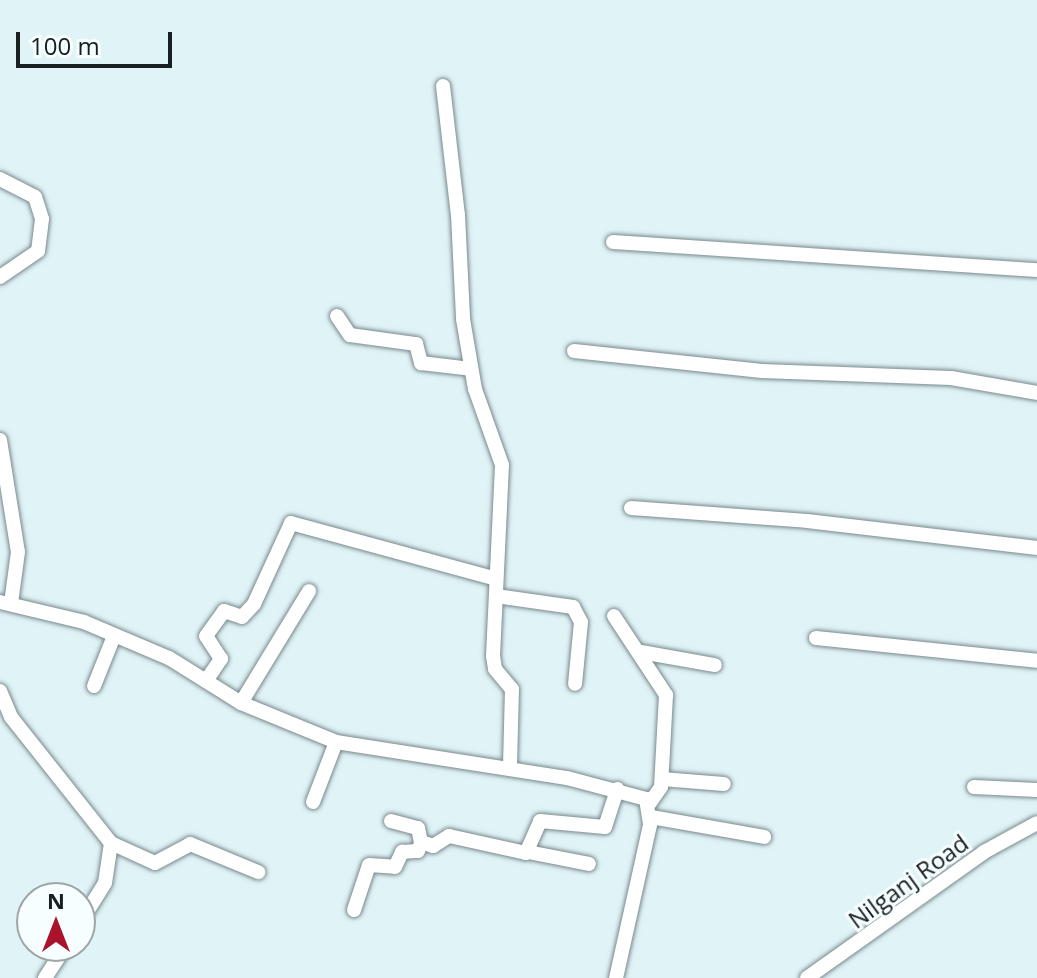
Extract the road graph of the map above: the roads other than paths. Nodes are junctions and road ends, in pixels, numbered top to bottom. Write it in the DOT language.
graph roads {
  1 [pos="443,86"];
  2 [pos="0,179"];
  3 [pos="613,242"];
  4 [pos="1037,270"];
  5 [pos="0,277"];
  6 [pos="337,316"];
  7 [pos="574,351"];
  8 [pos="471,369"];
  9 [pos="1037,393"];
  10 [pos="0,440"];
  11 [pos="7,507"];
  12 [pos="631,508"];
  13 [pos="1037,548"];
  14 [pos="494,578"];
  15 [pos="309,591"];
  16 [pos="496,596"];
  17 [pos="6,602"];
  18 [pos="614,616"];
  19 [pos="114,636"];
  20 [pos="816,638"];
  21 [pos="641,652"];
  22 [pos="1037,661"];
  23 [pos="715,665"];
  24 [pos="206,681"];
  25 [pos="575,684"];
  26 [pos="94,686"];
  27 [pos="0,691"];
  28 [pos="241,703"];
  29 [pos="336,742"];
  30 [pos="510,768"];
  31 [pos="662,779"];
  32 [pos="724,784"];
  33 [pos="974,787"];
  34 [pos="617,789"];
  35 [pos="1037,790"];
  36 [pos="313,802"];
  37 [pos="651,810"];
  38 [pos="391,821"];
  39 [pos="1037,823"];
  40 [pos="764,837"];
  41 [pos="111,843"];
  42 [pos="421,843"];
  43 [pos="528,852"];
  44 [pos="589,864"];
  45 [pos="258,872"];
  46 [pos="96,897"];
  47 [pos="354,910"];
  48 [pos="616,978"];
  49 [pos="807,978"];
  1 -- 8 [label="street"];
  2 -- 5 [label="street"];
  3 -- 4 [label="street"];
  6 -- 8 [label="street"];
  7 -- 9 [label="street"];
  8 -- 14 [label="street"];
  10 -- 11 [label="street"];
  11 -- 17 [label="street"];
  12 -- 13 [label="street"];
  14 -- 16 [label="street"];
  14 -- 24 [label="street"];
  15 -- 28 [label="street"];
  16 -- 25 [label="street"];
  16 -- 30 [label="street"];
  17 -- 19 [label="street"];
  18 -- 21 [label="street"];
  19 -- 24 [label="street"];
  19 -- 26 [label="street"];
  20 -- 22 [label="street"];
  21 -- 23 [label="street"];
  21 -- 31 [label="street"];
  24 -- 28 [label="street"];
  27 -- 41 [label="street"];
  28 -- 29 [label="street"];
  29 -- 30 [label="street"];
  29 -- 36 [label="street"];
  30 -- 34 [label="street"];
  31 -- 32 [label="street"];
  31 -- 37 [label="street"];
  33 -- 35 [label="street"];
  34 -- 37 [label="street"];
  34 -- 43 [label="street"];
  37 -- 40 [label="street"];
  37 -- 48 [label="street"];
  38 -- 42 [label="street"];
  39 -- 49 [label="street, Nilganj Road"];
  41 -- 45 [label="street"];
  41 -- 46 [label="street"];
  42 -- 43 [label="street"];
  42 -- 47 [label="street"];
  43 -- 44 [label="street"];
}
